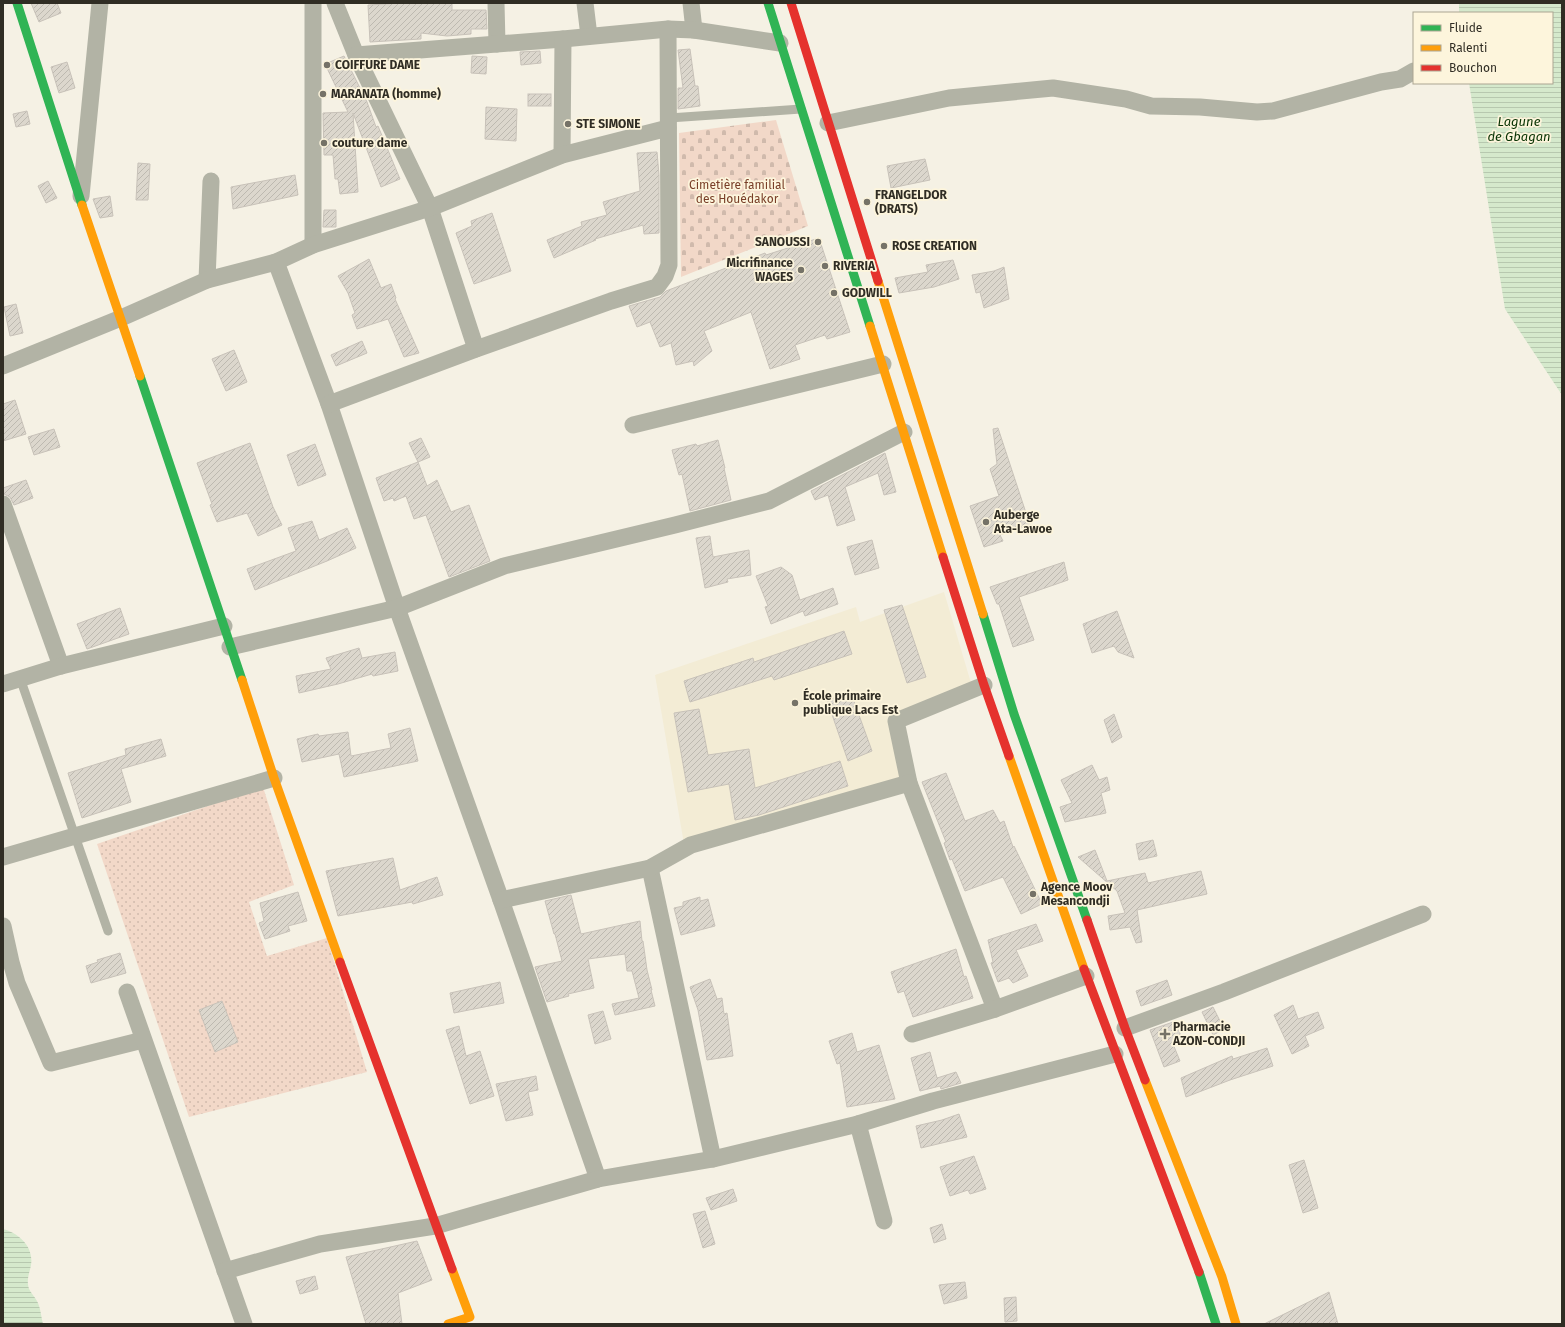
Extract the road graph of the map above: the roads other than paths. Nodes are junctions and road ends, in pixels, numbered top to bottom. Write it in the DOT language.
graph roads {
  1 [pos="17,3"];
  2 [pos="100,3"];
  3 [pos="313,3"];
  4 [pos="334,3"];
  5 [pos="496,3"];
  6 [pos="585,3"];
  7 [pos="691,3"];
  8 [pos="768,3"];
  9 [pos="791,3"];
  10 [pos="668,28"];
  11 [pos="694,30"];
  12 [pos="589,36"];
  13 [pos="563,39"];
  14 [pos="780,43"];
  15 [pos="498,44"];
  16 [pos="356,55"];
  17 [pos="1413,72"];
  18 [pos="801,109"];
  19 [pos="668,123"];
  20 [pos="828,123"];
  21 [pos="562,155"];
  22 [pos="211,181"];
  23 [pos="80,199"];
  24 [pos="430,208"];
  25 [pos="313,245"];
  26 [pos="276,262"];
  27 [pos="207,280"];
  28 [pos="121,318"];
  29 [pos="476,349"];
  30 [pos="883,364"];
  31 [pos="3,366"];
  32 [pos="329,404"];
  33 [pos="633,425"];
  34 [pos="904,432"];
  35 [pos="3,504"];
  36 [pos="397,608"];
  37 [pos="224,626"];
  38 [pos="230,647"];
  39 [pos="61,666"];
  40 [pos="20,678"];
  41 [pos="3,684"];
  42 [pos="984,685"];
  43 [pos="274,778"];
  44 [pos="909,783"];
  45 [pos="75,836"];
  46 [pos="3,857"];
  47 [pos="650,868"];
  48 [pos="501,900"];
  49 [pos="1423,914"];
  50 [pos="3,926"];
  51 [pos="108,931"];
  52 [pos="1086,976"];
  53 [pos="127,992"];
  54 [pos="995,1010"];
  55 [pos="1125,1028"];
  56 [pos="912,1034"];
  57 [pos="143,1040"];
  58 [pos="1114,1054"];
  59 [pos="858,1124"];
  60 [pos="713,1159"];
  61 [pos="598,1179"];
  62 [pos="884,1221"];
  63 [pos="435,1226"];
  64 [pos="225,1271"];
  65 [pos="459,1322"];
  66 [pos="244,1324"];
  67 [pos="1216,1324"];
  68 [pos="1236,1324"];
  1 -- 23 [label="main road"];
  2 -- 23 [label="street"];
  3 -- 25 [label="street"];
  4 -- 16 [label="street"];
  5 -- 15 [label="street"];
  6 -- 12 [label="street"];
  7 -- 11 [label="street"];
  8 -- 14 [label="main road"];
  9 -- 20 [label="main road"];
  10 -- 11 [label="street"];
  10 -- 12 [label="street"];
  10 -- 19 [label="street"];
  11 -- 14 [label="street"];
  12 -- 13 [label="street"];
  13 -- 15 [label="street"];
  13 -- 21 [label="street"];
  14 -- 18 [label="main road"];
  15 -- 16 [label="street"];
  16 -- 24 [label="street"];
  17 -- 20 [label="street"];
  18 -- 19 [label="lane"];
  18 -- 30 [label="main road"];
  19 -- 21 [label="street"];
  19 -- 29 [label="street"];
  20 -- 55 [label="main road"];
  21 -- 24 [label="street"];
  22 -- 27 [label="street"];
  23 -- 28 [label="main road"];
  24 -- 25 [label="street"];
  24 -- 29 [label="street"];
  25 -- 26 [label="street"];
  26 -- 27 [label="street"];
  26 -- 32 [label="street"];
  27 -- 28 [label="street"];
  28 -- 31 [label="street"];
  28 -- 37 [label="main road"];
  29 -- 32 [label="street"];
  30 -- 33 [label="street"];
  30 -- 34 [label="main road"];
  32 -- 36 [label="street"];
  34 -- 36 [label="street"];
  34 -- 42 [label="main road"];
  35 -- 39 [label="street"];
  36 -- 38 [label="street"];
  36 -- 48 [label="street"];
  37 -- 38 [label="main road"];
  37 -- 39 [label="street"];
  38 -- 43 [label="main road"];
  39 -- 40 [label="street"];
  40 -- 41 [label="street"];
  40 -- 45 [label="lane"];
  42 -- 44 [label="street"];
  42 -- 52 [label="main road"];
  43 -- 45 [label="street"];
  43 -- 63 [label="main road"];
  44 -- 47 [label="street"];
  44 -- 54 [label="street"];
  45 -- 46 [label="street"];
  45 -- 51 [label="lane"];
  47 -- 48 [label="street"];
  47 -- 60 [label="street"];
  48 -- 61 [label="street"];
  49 -- 55 [label="street"];
  50 -- 57 [label="street"];
  52 -- 54 [label="street"];
  52 -- 58 [label="main road"];
  53 -- 57 [label="street"];
  54 -- 56 [label="street"];
  55 -- 68 [label="main road"];
  57 -- 64 [label="street"];
  58 -- 59 [label="street"];
  58 -- 67 [label="main road"];
  59 -- 60 [label="street"];
  59 -- 62 [label="street"];
  60 -- 61 [label="street"];
  61 -- 63 [label="street"];
  63 -- 64 [label="street"];
  63 -- 65 [label="main road"];
  64 -- 66 [label="street"];
}
